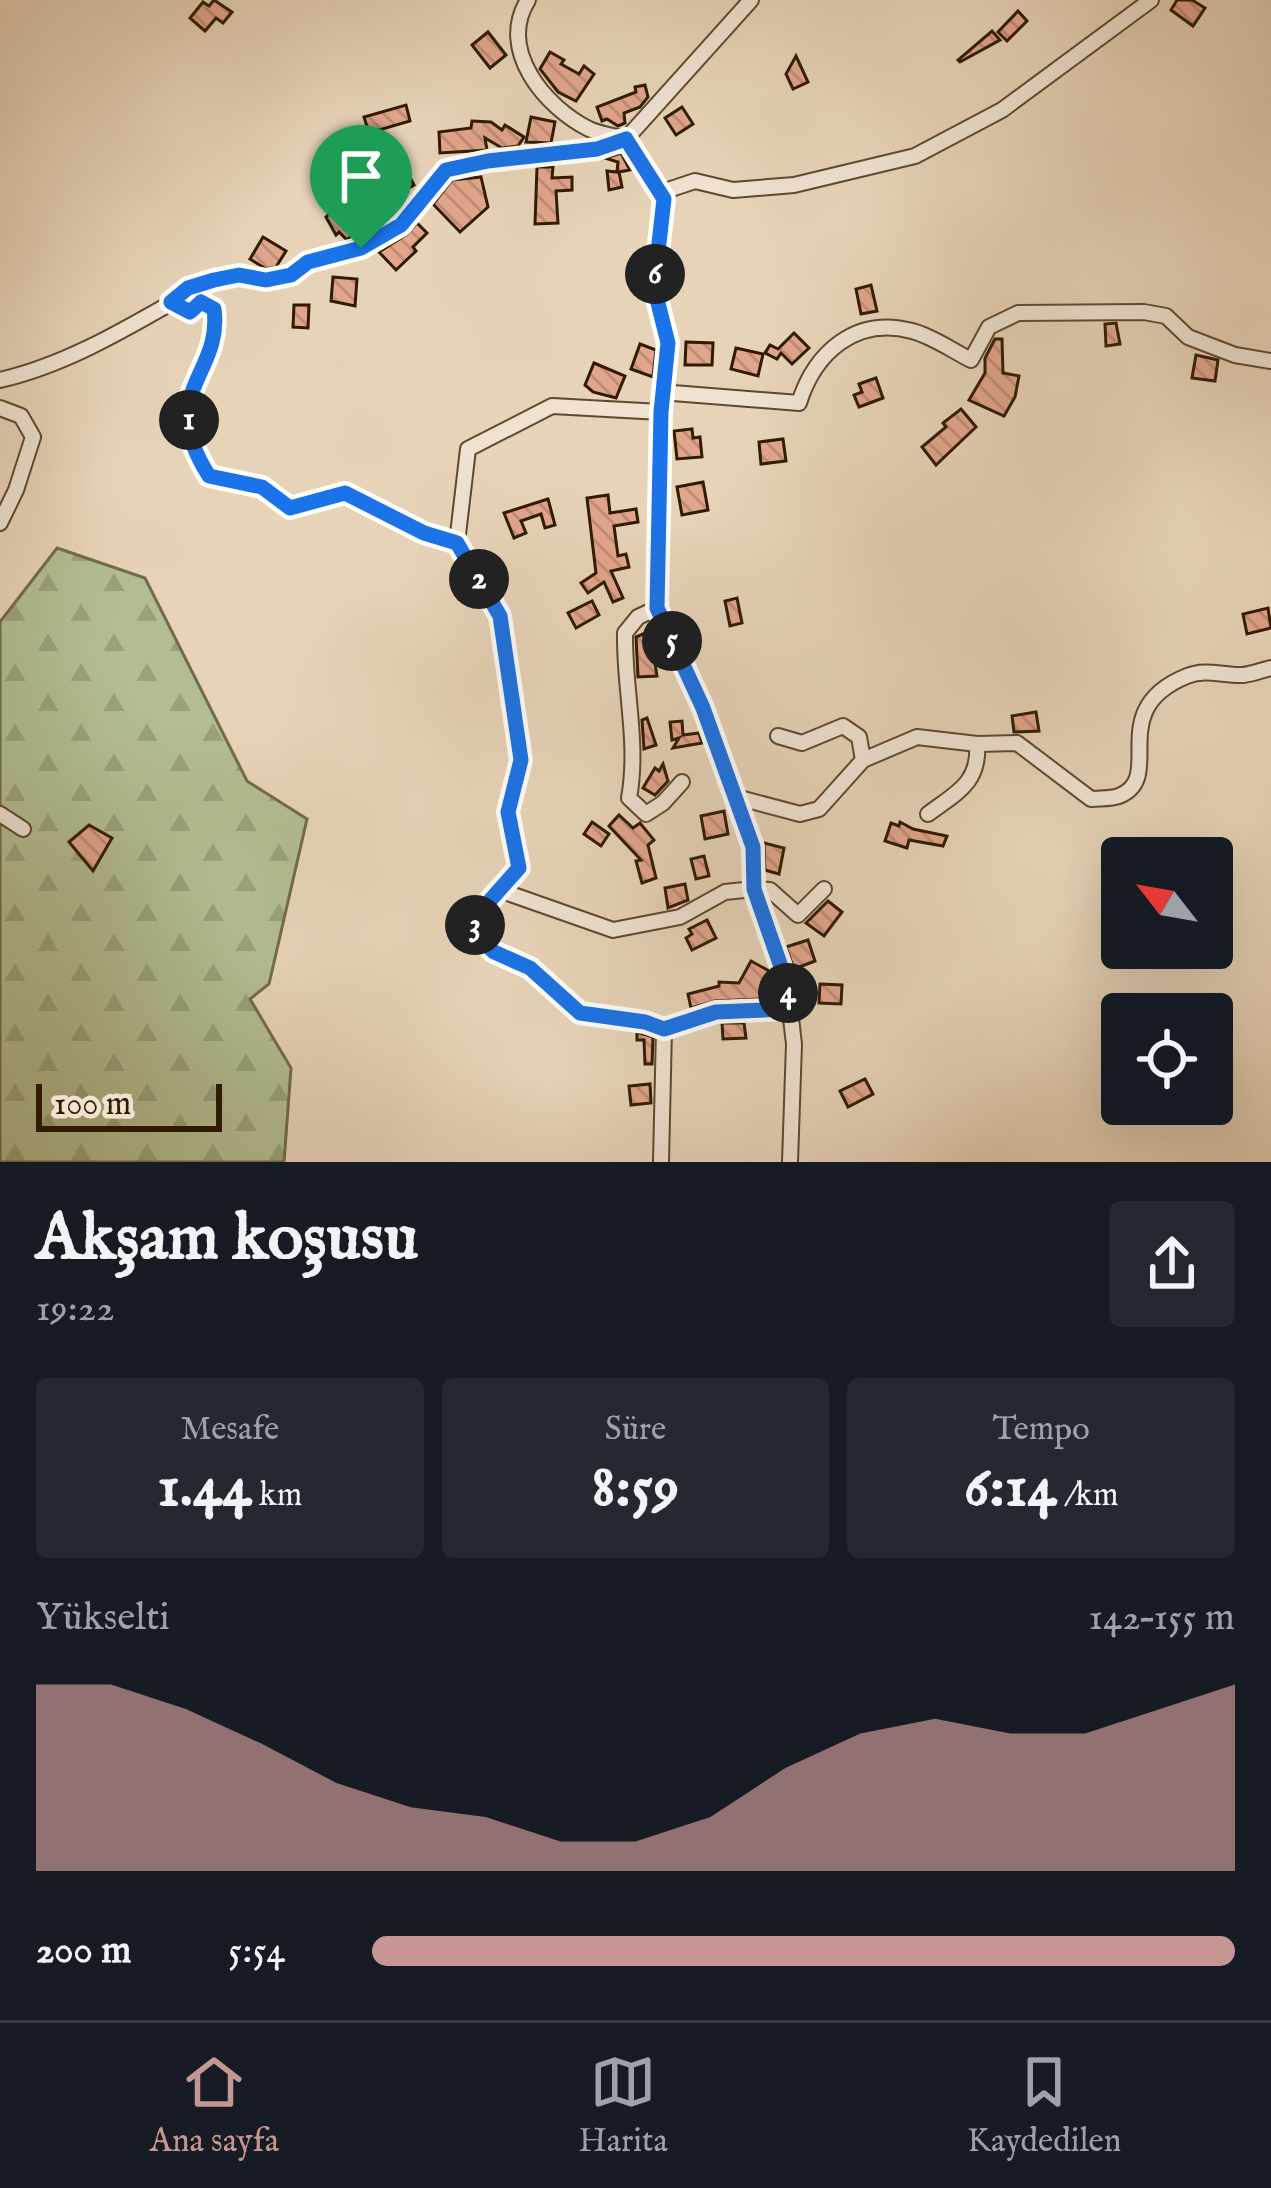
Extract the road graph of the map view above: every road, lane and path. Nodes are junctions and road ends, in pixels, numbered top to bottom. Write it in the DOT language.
graph roads {
  1 [pos="528,0"];
  2 [pos="751,0"];
  3 [pos="1151,0"];
  4 [pos="626,139"];
  5 [pos="664,199"];
  6 [pos="171,302"];
  7 [pos="1271,361"];
  8 [pos="0,380"];
  9 [pos="666,386"];
  10 [pos="0,408"];
  11 [pos="661,412"];
  12 [pos="0,523"];
  13 [pos="457,543"];
  14 [pos="657,608"];
  15 [pos="1271,668"];
  16 [pos="778,736"];
  17 [pos="977,744"];
  18 [pos="862,760"];
  19 [pos="682,782"];
  20 [pos="736,797"];
  21 [pos="0,814"];
  22 [pos="928,814"];
  23 [pos="23,829"];
  24 [pos="754,889"];
  25 [pos="824,890"];
  26 [pos="502,891"];
  27 [pos="789,1009"];
  28 [pos="664,1029"];
  29 [pos="661,1162"];
  30 [pos="790,1162"];
  1 -- 4 [label="street"];
  2 -- 4 [label="street"];
  3 -- 5 [label="street"];
  4 -- 5 [label="street"];
  4 -- 6 [label="street"];
  5 -- 9 [label="street"];
  6 -- 8 [label="street"];
  6 -- 13 [label="street"];
  7 -- 9 [label="street"];
  9 -- 11 [label="street"];
  10 -- 12 [label="street"];
  11 -- 13 [label="street"];
  11 -- 14 [label="street"];
  13 -- 26 [label="street"];
  14 -- 19 [label="street"];
  14 -- 20 [label="street"];
  15 -- 17 [label="street"];
  16 -- 18 [label="street"];
  17 -- 18 [label="street"];
  17 -- 22 [label="street"];
  18 -- 20 [label="street"];
  20 -- 24 [label="street"];
  21 -- 23 [label="street"];
  24 -- 25 [label="street"];
  24 -- 26 [label="street"];
  24 -- 27 [label="street"];
  26 -- 28 [label="street"];
  27 -- 28 [label="street"];
  27 -- 30 [label="street"];
  28 -- 29 [label="street"];
}
